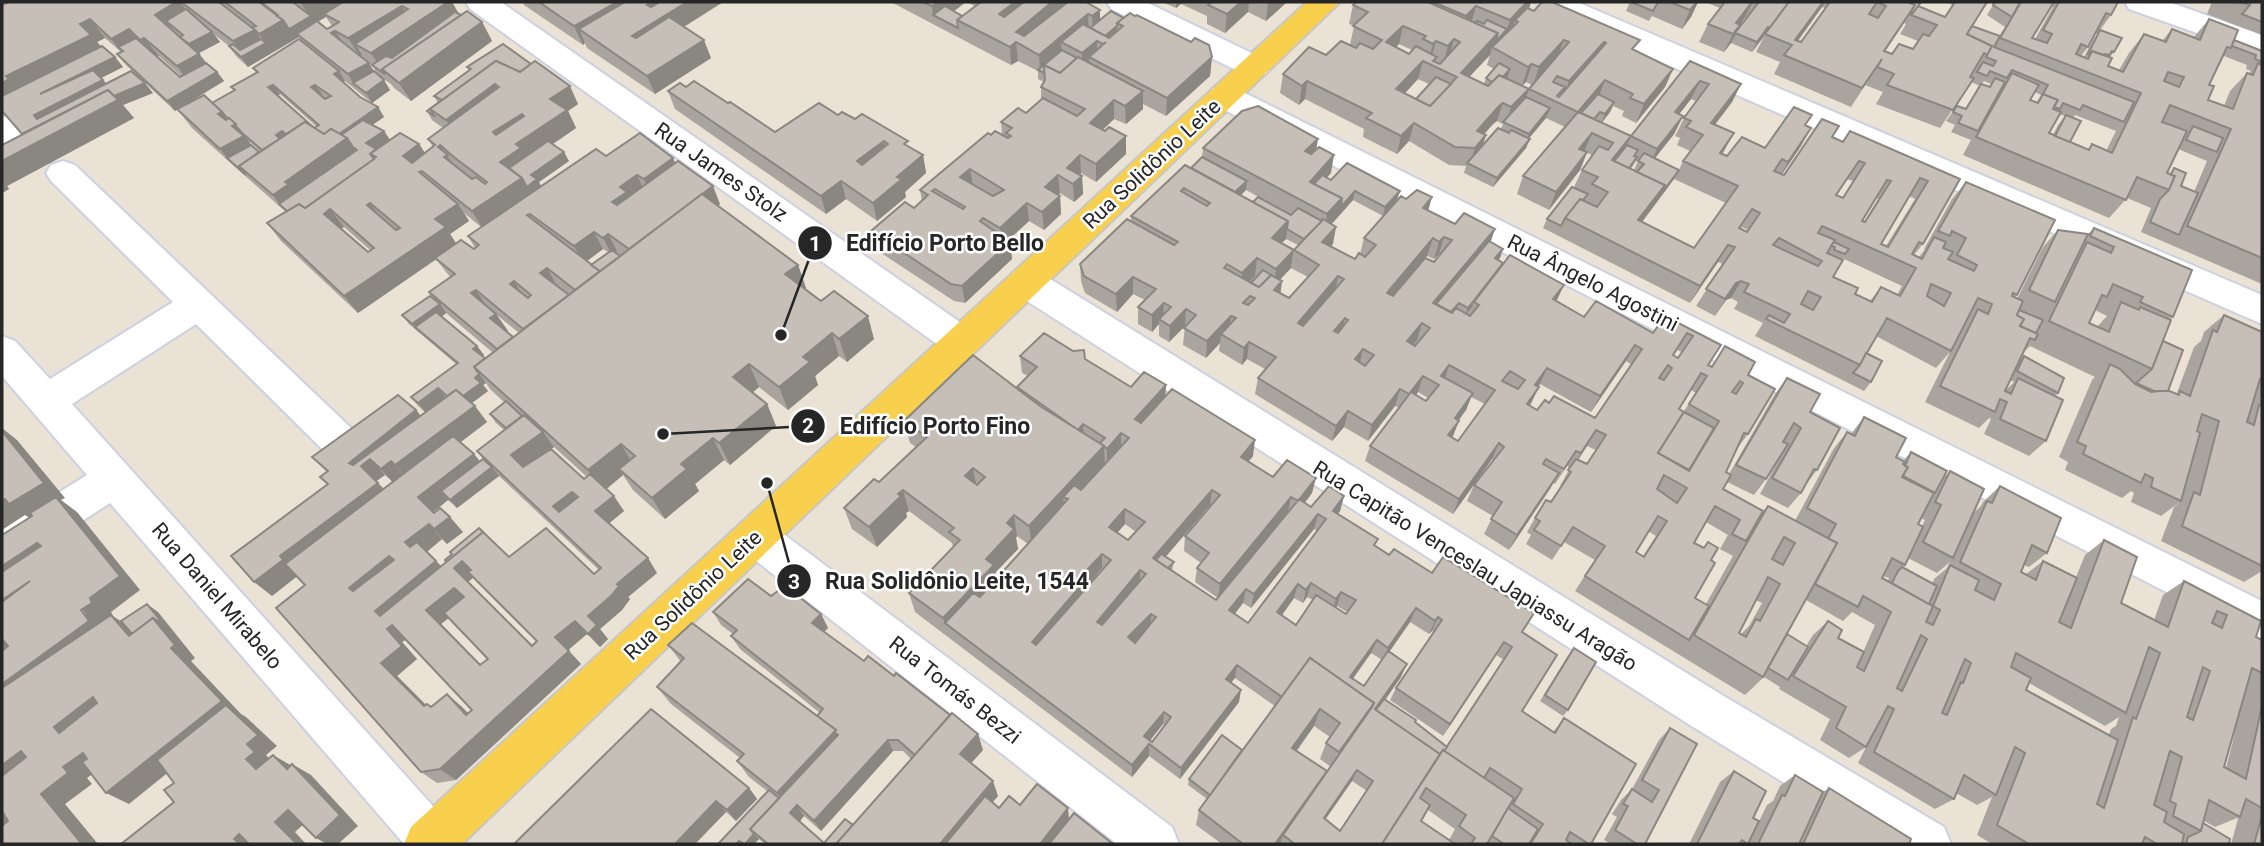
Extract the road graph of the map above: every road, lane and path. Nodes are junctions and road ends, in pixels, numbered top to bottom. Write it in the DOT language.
graph roads {
  1 [pos="481,2"];
  2 [pos="1122,2"];
  3 [pos="1325,2"];
  4 [pos="1551,2"];
  5 [pos="2140,2"];
  6 [pos="2262,46"];
  7 [pos="1255,67"];
  8 [pos="1224,96"];
  9 [pos="2,127"];
  10 [pos="2,161"];
  11 [pos="63,173"];
  12 [pos="1026,282"];
  13 [pos="198,304"];
  14 [pos="2262,310"];
  15 [pos="961,342"];
  16 [pos="2,351"];
  17 [pos="44,402"];
  18 [pos="338,440"];
  19 [pos="114,479"];
  20 [pos="755,536"];
  21 [pos="2,550"];
  22 [pos="2262,622"];
  23 [pos="430,843"];
  24 [pos="1155,844"];
  25 [pos="1927,844"];
  1 -- 15 [label="street, Rua James Stolz"];
  2 -- 7 [label="street"];
  3 -- 7 [label="main road, Rua Solidônio Leite"];
  4 -- 14 [label="street"];
  5 -- 6 [label="street"];
  7 -- 8 [label="main road, Rua Solidônio Leite"];
  8 -- 12 [label="main road, Rua Solidônio Leite"];
  8 -- 22 [label="street, Rua Ângelo Agostini"];
  9 -- 10 [label="street"];
  11 -- 13 [label="street"];
  12 -- 15 [label="main road, Rua Solidônio Leite"];
  12 -- 25 [label="street, Rua Capitão Venceslau Japiassu Aragão"];
  13 -- 17 [label="street"];
  13 -- 18 [label="street"];
  15 -- 20 [label="main road, Rua Solidônio Leite"];
  16 -- 17 [label="street, Rua Daniel Mirabelo"];
  17 -- 19 [label="street, Rua Daniel Mirabelo"];
  19 -- 21 [label="street"];
  19 -- 23 [label="street, Rua Daniel Mirabelo"];
  20 -- 23 [label="main road, Rua Solidônio Leite"];
  20 -- 24 [label="street, Rua Tomás Bezzi"];
}
